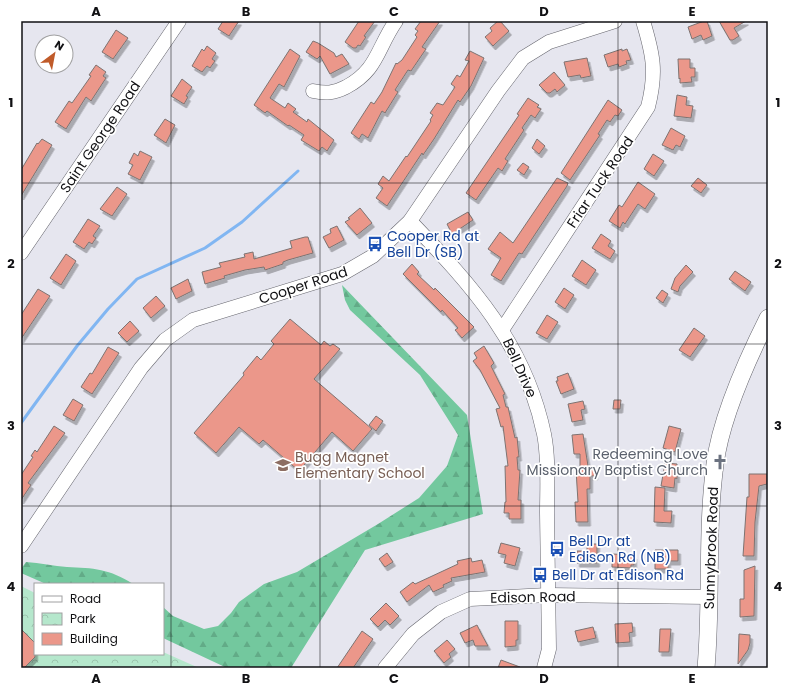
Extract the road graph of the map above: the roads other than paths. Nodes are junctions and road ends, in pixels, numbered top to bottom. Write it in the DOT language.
graph roads {
  1 [pos="179,21"];
  2 [pos="396,21"];
  3 [pos="615,21"];
  4 [pos="643,21"];
  5 [pos="313,91"];
  6 [pos="410,221"];
  7 [pos="21,254"];
  8 [pos="768,318"];
  9 [pos="502,330"];
  10 [pos="21,546"];
  11 [pos="548,595"];
  12 [pos="708,597"];
  13 [pos="385,668"];
  14 [pos="544,668"];
  15 [pos="706,668"];
  1 -- 7 [label="street, Saint George Road"];
  2 -- 5 [label="street"];
  3 -- 6 [label="street, Cooper Road"];
  4 -- 9 [label="street, Friar Tuck Road"];
  6 -- 9 [label="street, Bell Drive"];
  6 -- 10 [label="street, Cooper Road"];
  8 -- 12 [label="main road, Sunnybrook Road"];
  9 -- 11 [label="street, Bell Drive"];
  11 -- 12 [label="street, Edison Road"];
  11 -- 13 [label="street, Edison Road"];
  11 -- 14 [label="street, Bell Drive"];
  12 -- 15 [label="main road, Sunnybrook Road"];
}
